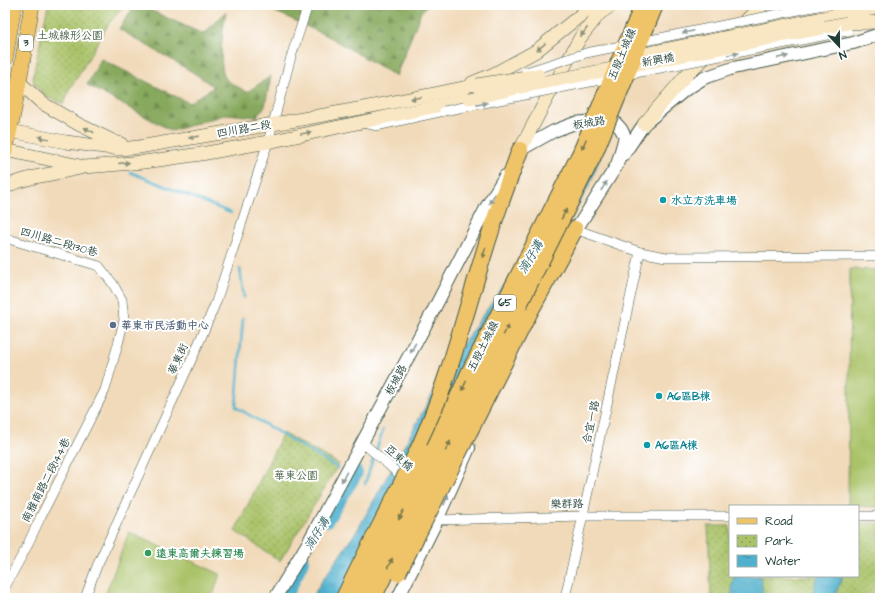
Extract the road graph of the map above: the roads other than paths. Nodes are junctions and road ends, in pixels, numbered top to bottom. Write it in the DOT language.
graph roads {
  1 [pos="14,5"];
  2 [pos="32,5"];
  3 [pos="308,5"];
  4 [pos="593,5"];
  5 [pos="612,5"];
  6 [pos="643,5"];
  7 [pos="655,5"];
  8 [pos="763,5"];
  9 [pos="823,5"];
  10 [pos="880,7"];
  11 [pos="879,26"];
  12 [pos="847,27"];
  13 [pos="5,59"];
  14 [pos="19,82"];
  15 [pos="495,82"];
  16 [pos="477,85"];
  17 [pos="454,90"];
  18 [pos="470,99"];
  19 [pos="358,122"];
  20 [pos="274,123"];
  21 [pos="644,124"];
  22 [pos="7,131"];
  23 [pos="268,142"];
  24 [pos="138,146"];
  25 [pos="5,150"];
  26 [pos="520,150"];
  27 [pos="617,165"];
  28 [pos="85,166"];
  29 [pos="5,188"];
  30 [pos="575,229"];
  31 [pos="5,238"];
  32 [pos="640,252"];
  33 [pos="880,256"];
  34 [pos="97,406"];
  35 [pos="362,442"];
  36 [pos="582,516"];
  37 [pos="729,516"];
  38 [pos="859,516"];
  39 [pos="880,516"];
  40 [pos="437,520"];
  41 [pos="5,587"];
  42 [pos="85,598"];
  43 [pos="275,598"];
  44 [pos="344,598"];
  45 [pos="358,598"];
  46 [pos="373,598"];
  47 [pos="385,598"];
  48 [pos="398,598"];
  49 [pos="565,598"];
  1 -- 13 [label="main road, 3"];
  2 -- 14 [label="main road, 3"];
  3 -- 20 [label="street, 華東街"];
  4 -- 17 [label="main road, one-way"];
  5 -- 26 [label="main road, one-way"];
  6 -- 45 [label="highway, 五股土城線 / 65, one-way, bridge"];
  46 -- 7 [label="highway, 五股土城線 / 65, one-way, bridge"];
  8 -- 21 [label="main road"];
  9 -- 15 [label="street, one-way, bridge"];
  10 -- 15 [label="main road, 新興橋, bridge"];
  11 -- 12 [label="main road, 新興橋"];
  21 -- 11 [label="street, one-way"];
  12 -- 18 [label="main road, 新興橋, bridge"];
  19 -- 12 [label="street, one-way, bridge"];
  14 -- 22 [label="main road, 3"];
  24 -- 14 [label="main road, one-way"];
  15 -- 16 [label="main road, 新興橋, bridge"];
  16 -- 17 [label="main road, 四川路二段"];
  17 -- 20 [label="main road, 四川路二段, one-way"];
  18 -- 19 [label="main road, 四川路二段"];
  23 -- 19 [label="main road, 四川路二段, one-way"];
  20 -- 23 [label="street, 華東街"];
  20 -- 24 [label="main road, 四川路二段, one-way"];
  21 -- 27 [label="street"];
  24 -- 22 [label="main road, 四川路二段, one-way"];
  22 -- 25 [label="main road, 四川路二段 / 3"];
  28 -- 23 [label="main road, 四川路二段, one-way"];
  23 -- 42 [label="street, 華東街"];
  25 -- 28 [label="main road, 四川路二段"];
  26 -- 27 [label="street, 板城路"];
  26 -- 35 [label="street, 板城路, one-way"];
  26 -- 44 [label="highway, one-way, bridge"];
  30 -- 27 [label="street, 板城路, one-way"];
  28 -- 29 [label="main road"];
  30 -- 32 [label="street"];
  40 -- 30 [label="street, 板城路, one-way"];
  30 -- 47 [label="highway, bridge"];
  31 -- 34 [label="street, 四川路二段130巷"];
  32 -- 33 [label="street"];
  32 -- 36 [label="street, 合宜一路"];
  34 -- 41 [label="street, 南雅南路二段144巷"];
  35 -- 40 [label="street, 亞東橋, bridge"];
  35 -- 43 [label="street, 板城路, one-way"];
  36 -- 37 [label="street, 樂群路"];
  36 -- 40 [label="street, 樂群路"];
  36 -- 49 [label="street, 合宜一路"];
  38 -- 39 [label="street"];
  40 -- 48 [label="street, 板城路"];
}
